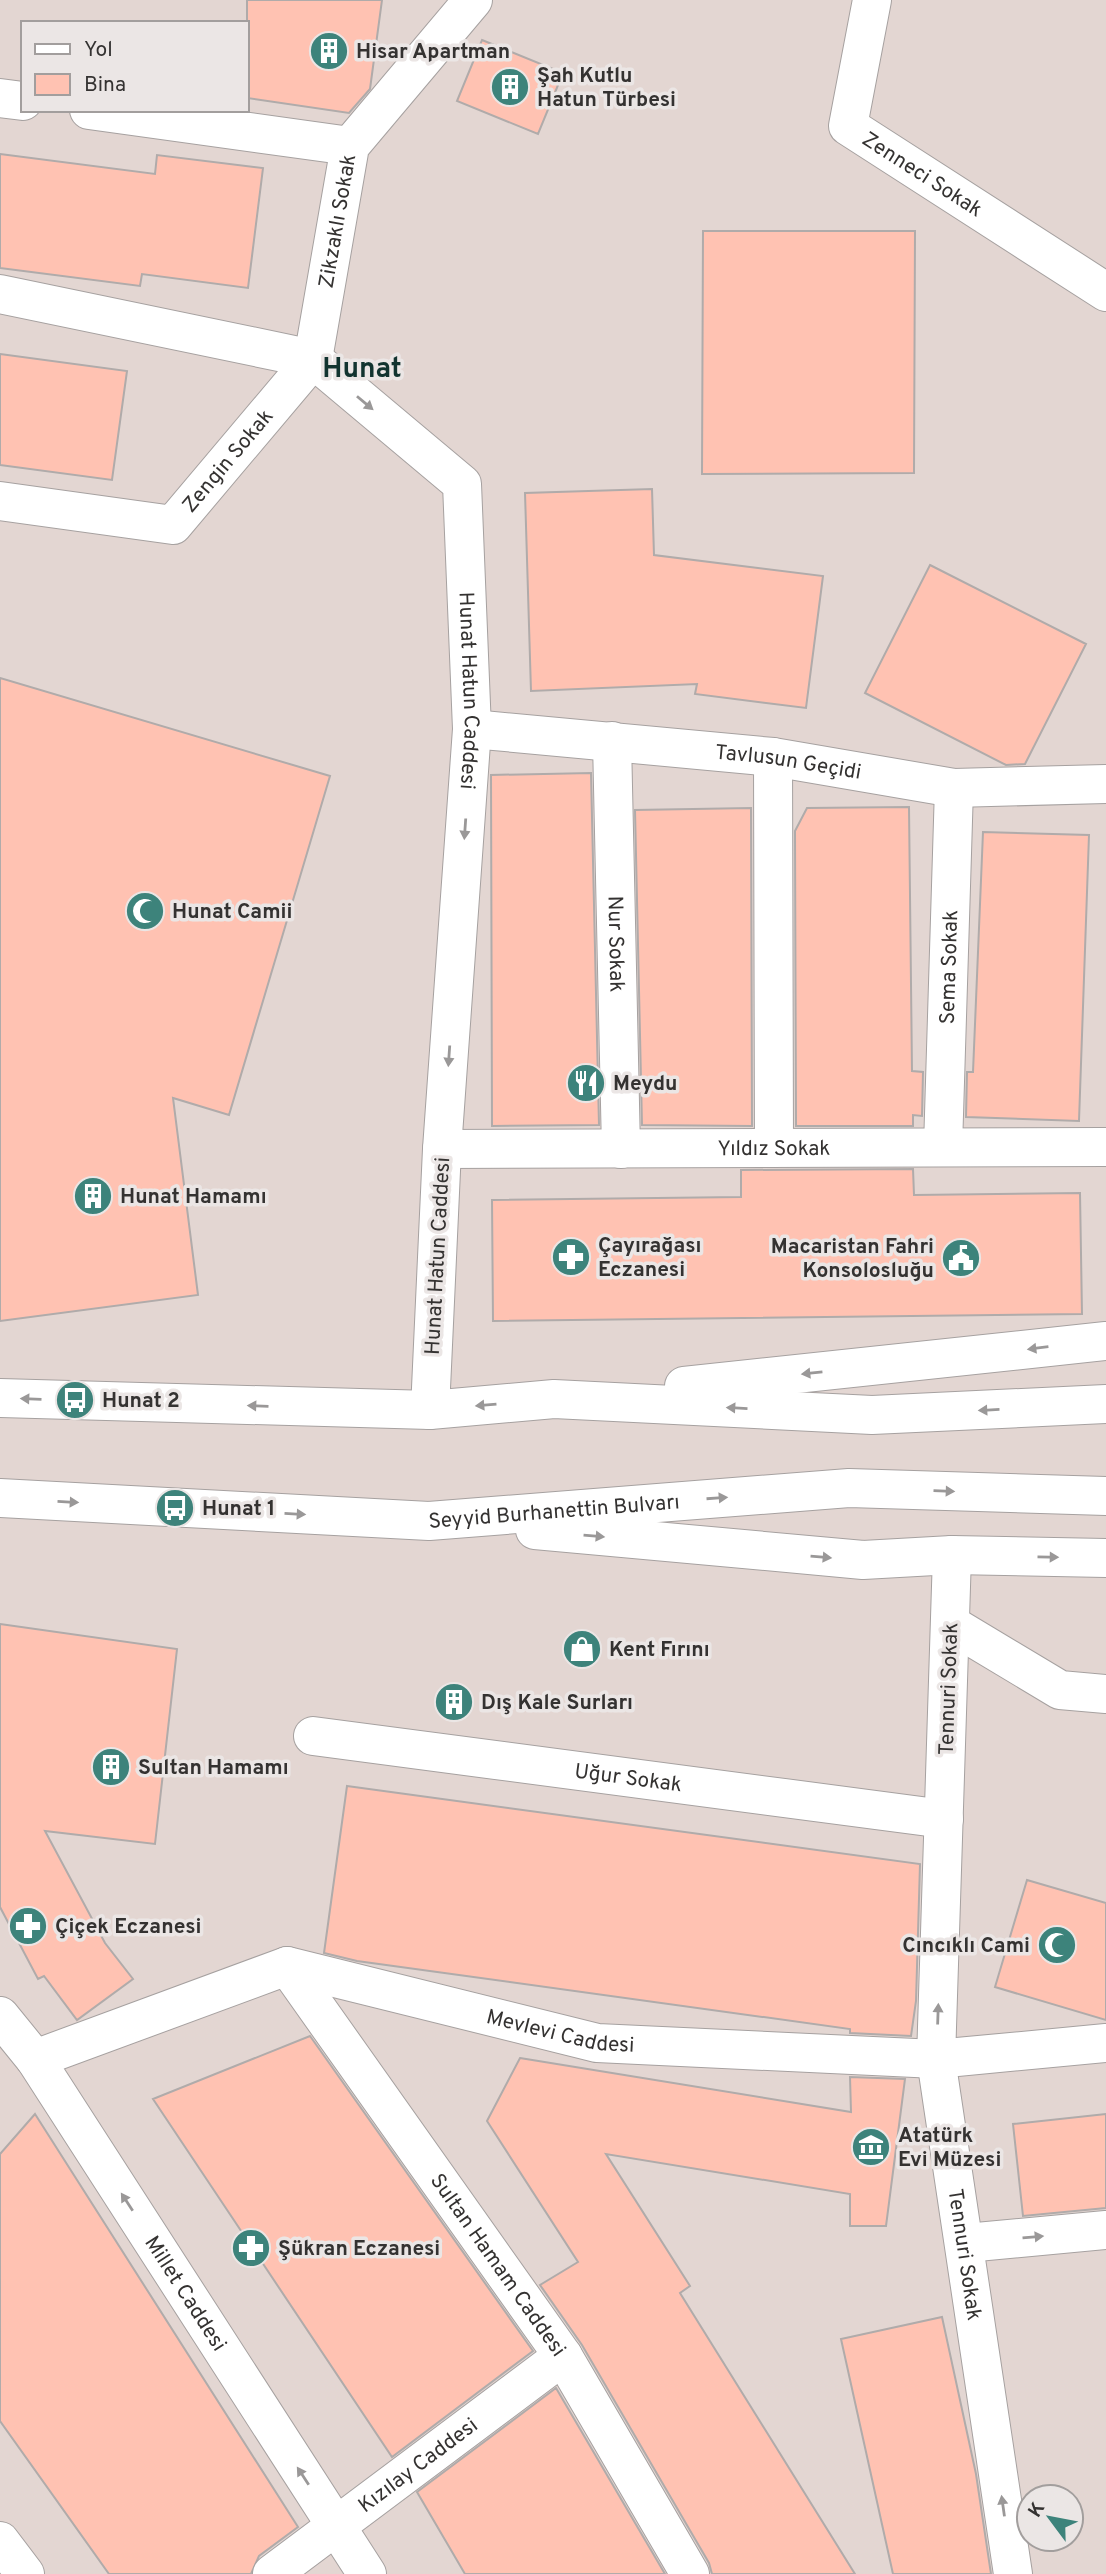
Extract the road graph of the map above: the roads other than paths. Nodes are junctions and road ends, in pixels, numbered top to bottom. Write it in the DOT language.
graph roads {
  1 [pos="473,0"];
  2 [pos="872,0"];
  3 [pos="0,98"];
  4 [pos="21,101"];
  5 [pos="103,112"];
  6 [pos="349,146"];
  7 [pos="1106,292"];
  8 [pos="0,294"];
  9 [pos="313,359"];
  10 [pos="0,502"];
  11 [pos="472,729"];
  12 [pos="612,741"];
  13 [pos="773,757"];
  14 [pos="1106,785"];
  15 [pos="954,788"];
  16 [pos="943,1147"];
  17 [pos="1106,1147"];
  18 [pos="774,1148"];
  19 [pos="442,1149"];
  20 [pos="621,1149"];
  21 [pos="1106,1341"];
  22 [pos="0,1398"];
  23 [pos="554,1399"];
  24 [pos="1106,1404"];
  25 [pos="430,1410"];
  26 [pos="1106,1496"];
  27 [pos="0,1498"];
  28 [pos="429,1521"];
  29 [pos="952,1555"];
  30 [pos="1106,1558"];
  31 [pos="950,1624"];
  32 [pos="1106,1694"];
  33 [pos="313,1736"];
  34 [pos="944,1819"];
  35 [pos="287,1966"];
  36 [pos="0,2016"];
  37 [pos="1106,2043"];
  38 [pos="35,2059"];
  39 [pos="936,2059"];
  40 [pos="1106,2230"];
  41 [pos="965,2243"];
  42 [pos="563,2356"];
  43 [pos="335,2526"];
  44 [pos="0,2541"];
  45 [pos="25,2574"];
  46 [pos="272,2574"];
  47 [pos="367,2574"];
  48 [pos="690,2574"];
  49 [pos="1013,2574"];
  1 -- 6 [label="street, Zikzaklı Sokak"];
  2 -- 7 [label="street, Zenneci Sokak"];
  3 -- 4 [label="street"];
  5 -- 6 [label="street"];
  6 -- 9 [label="street, Zikzaklı Sokak"];
  8 -- 9 [label="street, Hunat Hatun Caddesi"];
  9 -- 10 [label="street, Zengin Sokak"];
  9 -- 11 [label="street, Hunat Hatun Caddesi, one-way"];
  11 -- 12 [label="street, Tavlusun Geçidi"];
  11 -- 19 [label="street, Hunat Hatun Caddesi, one-way"];
  12 -- 13 [label="street, Tavlusun Geçidi"];
  12 -- 20 [label="street, Nur Sokak"];
  13 -- 15 [label="street, Tavlusun Geçidi"];
  13 -- 18 [label="street"];
  14 -- 15 [label="street, Tavlusun Geçidi"];
  15 -- 16 [label="street, Sema Sokak"];
  16 -- 17 [label="street, Yıldız Sokak"];
  16 -- 18 [label="street, Yıldız Sokak"];
  18 -- 20 [label="street, Yıldız Sokak"];
  19 -- 20 [label="street, Yıldız Sokak"];
  19 -- 25 [label="street, Hunat Hatun Caddesi"];
  21 -- 23 [label="street, one-way"];
  25 -- 22 [label="street, one-way"];
  24 -- 23 [label="street, one-way"];
  23 -- 25 [label="street, one-way"];
  28 -- 26 [label="street, Seyyid Burhanettin Bulvarı, one-way"];
  27 -- 28 [label="street, Seyyid Burhanettin Bulvarı, one-way"];
  28 -- 29 [label="street, one-way"];
  29 -- 30 [label="street, one-way"];
  29 -- 31 [label="street, Tennuri Sokak"];
  31 -- 32 [label="street"];
  31 -- 34 [label="street, Tennuri Sokak"];
  33 -- 34 [label="street, Uğur Sokak"];
  39 -- 34 [label="street, Tennuri Sokak, one-way"];
  35 -- 38 [label="street"];
  35 -- 39 [label="street, Mevlevi Caddesi"];
  35 -- 42 [label="street, Sultan Hamam Caddesi"];
  36 -- 38 [label="street, Millet Caddesi"];
  37 -- 39 [label="street, Mevlevi Caddesi"];
  43 -- 38 [label="street, Millet Caddesi, one-way"];
  39 -- 41 [label="street, Tennuri Sokak"];
  41 -- 40 [label="street, one-way"];
  49 -- 41 [label="street, Tennuri Sokak, one-way"];
  42 -- 43 [label="street, Kızılay Caddesi"];
  42 -- 48 [label="street, Sultan Hamam Caddesi"];
  43 -- 46 [label="street, Kızılay Caddesi"];
  43 -- 47 [label="street, Millet Caddesi"];
  44 -- 45 [label="street"];
}
